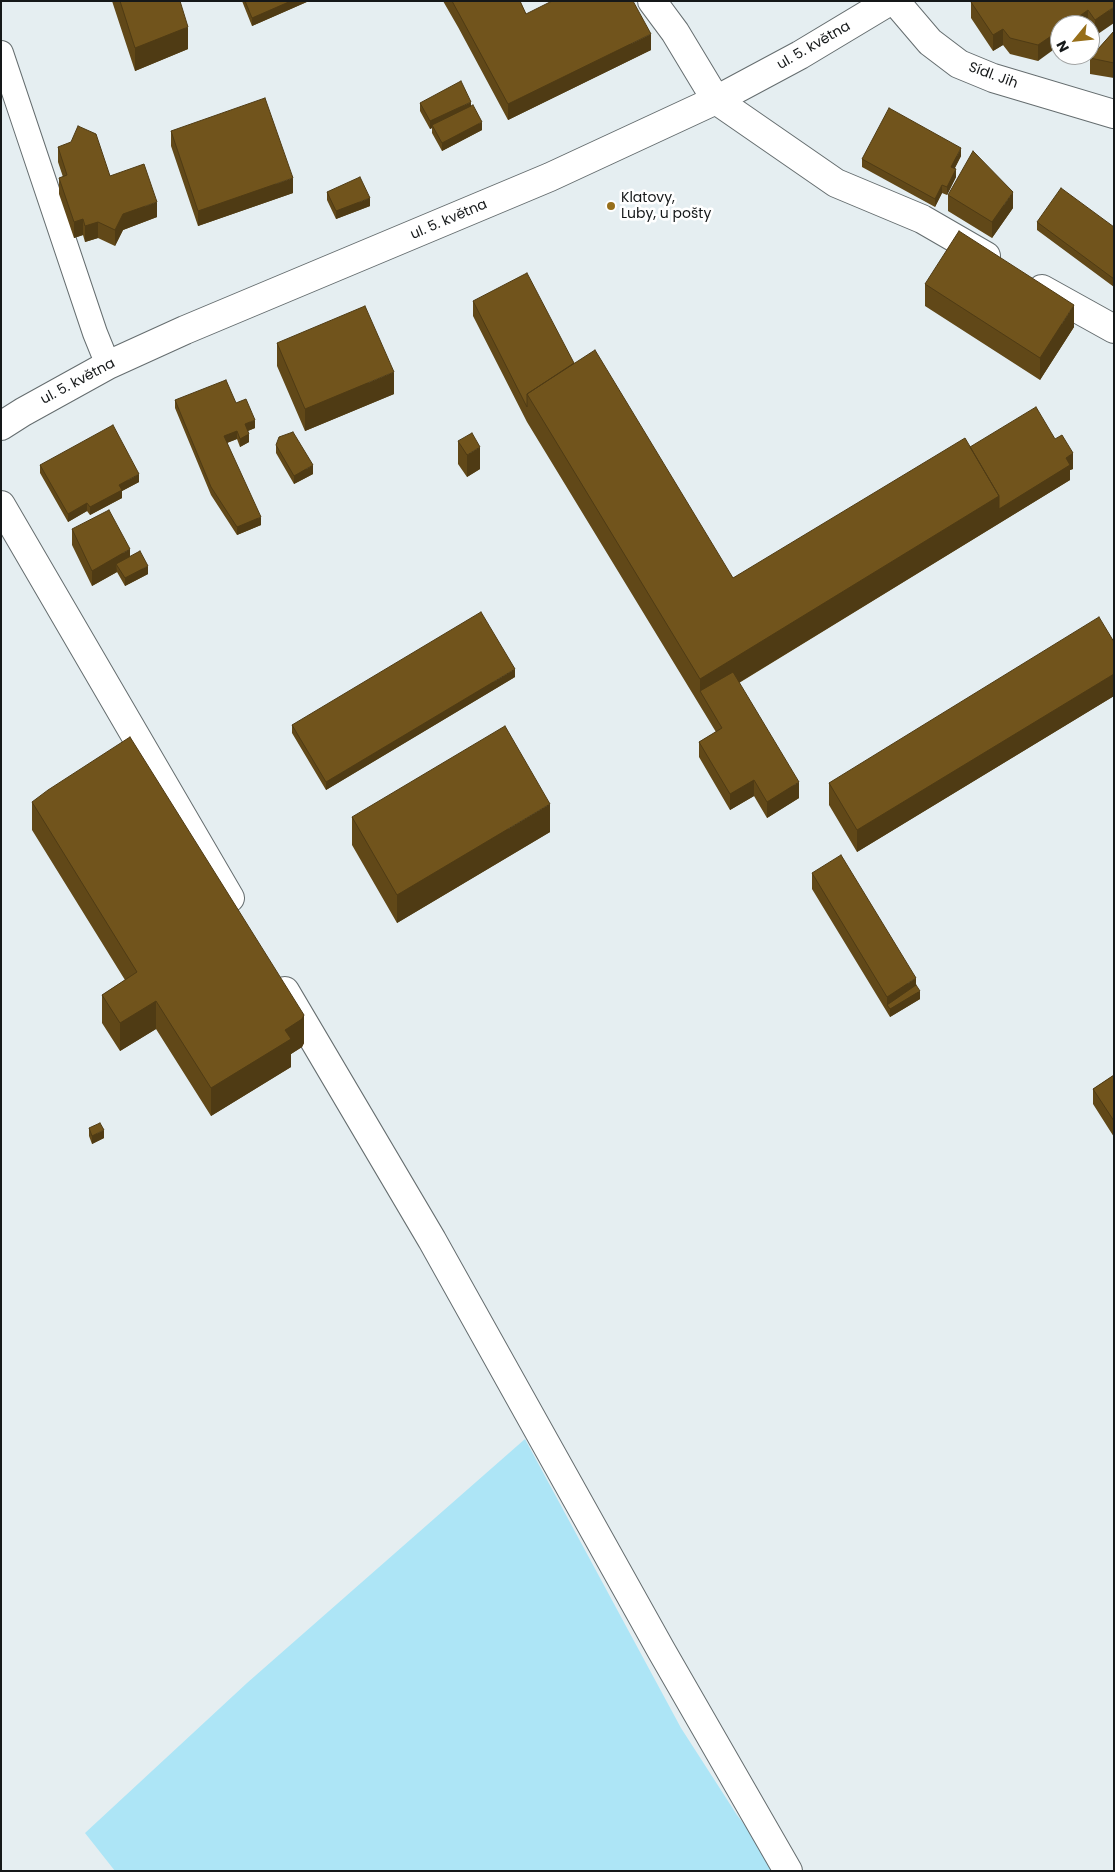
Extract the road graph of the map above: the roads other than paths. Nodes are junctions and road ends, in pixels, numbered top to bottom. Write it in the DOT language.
graph roads {
  1 [pos="652,1"];
  2 [pos="890,1"];
  3 [pos="895,1"];
  4 [pos="1,53"];
  5 [pos="716,100"];
  6 [pos="1114,114"];
  7 [pos="1114,329"];
  8 [pos="108,365"];
  9 [pos="1,426"];
  10 [pos="1,505"];
  11 [pos="241,917"];
  12 [pos="271,968"];
  13 [pos="788,1871"];
  1 -- 5 [label="street"];
  2 -- 5 [label="street, ul. 5. května"];
  3 -- 6 [label="street, Sídl. Jih"];
  4 -- 8 [label="lane"];
  5 -- 7 [label="street"];
  5 -- 8 [label="street, ul. 5. května"];
  8 -- 9 [label="street, ul. 5. května"];
  10 -- 11 [label="street"];
  12 -- 13 [label="street"];
}
